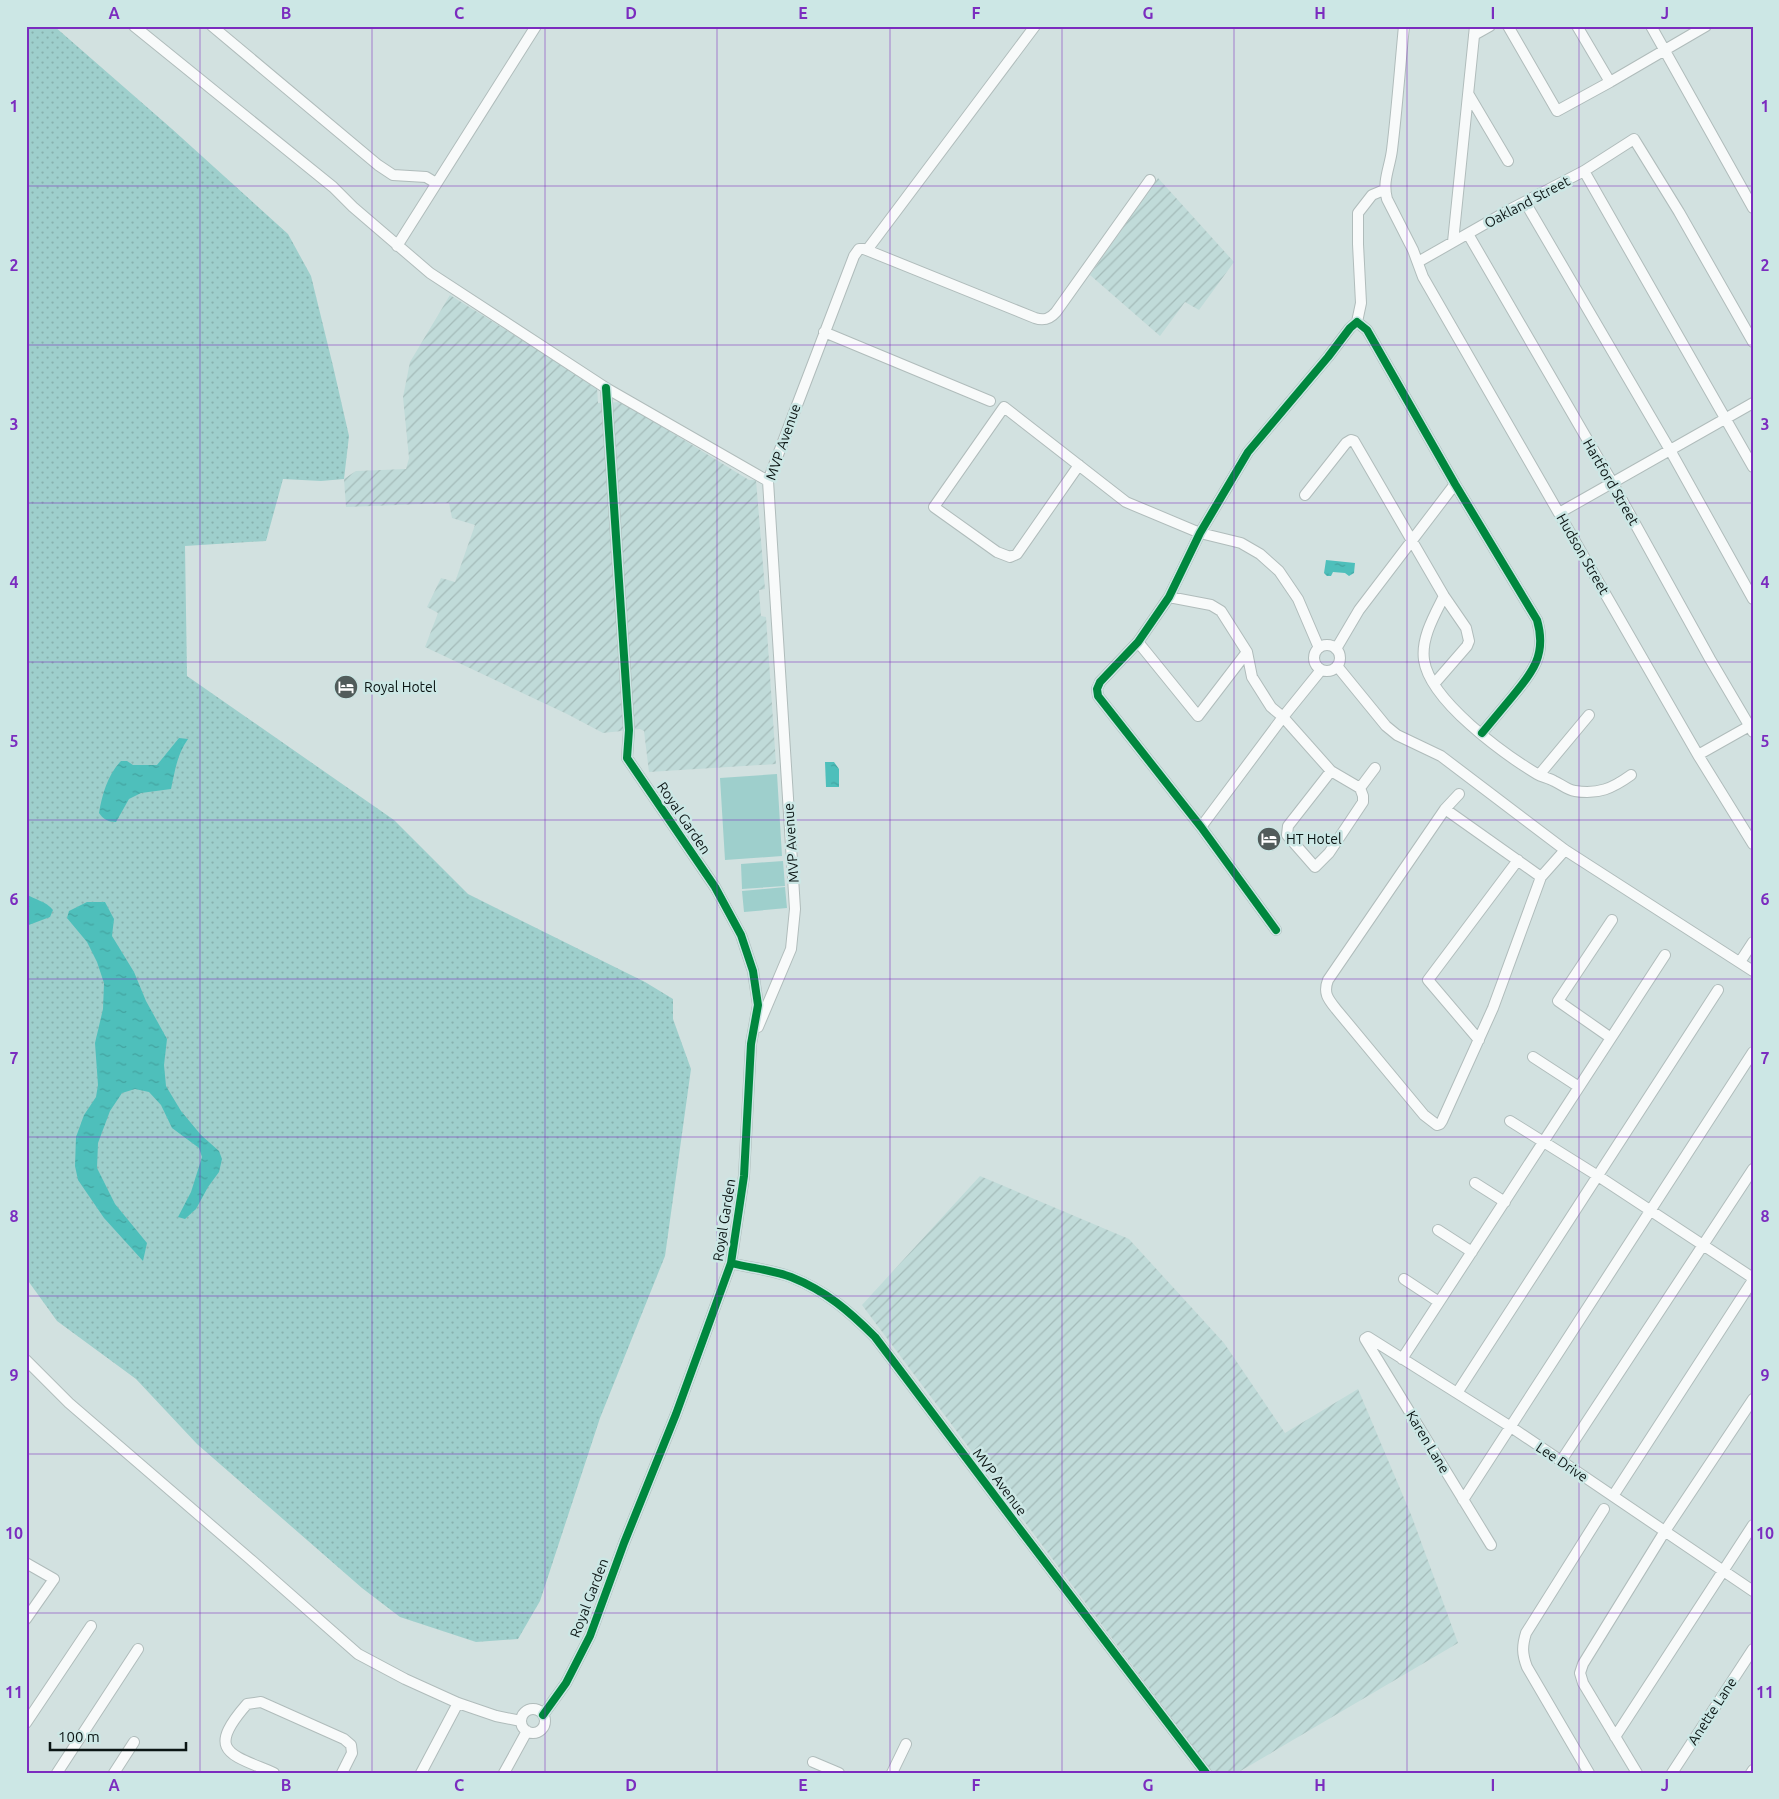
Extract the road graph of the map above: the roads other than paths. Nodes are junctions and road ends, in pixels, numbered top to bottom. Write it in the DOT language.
graph roads {
  1 [pos="134,26"];
  2 [pos="212,26"];
  3 [pos="536,26"];
  4 [pos="1035,26"];
  5 [pos="1404,26"];
  6 [pos="1490,26"];
  7 [pos="1508,26"];
  8 [pos="1577,26"];
  9 [pos="1651,26"];
  10 [pos="1706,26"];
  11 [pos="1475,31"];
  12 [pos="1664,50"];
  13 [pos="1610,82"];
  14 [pos="1469,95"];
  15 [pos="1508,161"];
  16 [pos="1584,171"];
  17 [pos="1150,180"];
  18 [pos="436,183"];
  19 [pos="1384,190"];
  20 [pos="1525,202"];
  21 [pos="1753,208"];
  22 [pos="1468,234"];
  23 [pos="1454,242"];
  24 [pos="397,246"];
  25 [pos="867,250"];
  26 [pos="1418,262"];
  27 [pos="1358,322"];
  28 [pos="824,332"];
  29 [pos="1753,342"];
  30 [pos="606,388"];
  31 [pos="990,401"];
  32 [pos="1753,402"];
  33 [pos="1726,419"];
  34 [pos="1670,450"];
  35 [pos="1079,465"];
  36 [pos="1753,468"];
  37 [pos="768,481"];
  38 [pos="1612,482"];
  39 [pos="1455,484"];
  40 [pos="1305,495"];
  41 [pos="1559,513"];
  42 [pos="1200,533"];
  43 [pos="1413,541"];
  44 [pos="1444,596"];
  45 [pos="1169,598"];
  46 [pos="1753,599"];
  47 [pos="1138,642"];
  48 [pos="1319,648"];
  49 [pos="1336,649"];
  50 [pos="1247,652"];
  51 [pos="1337,666"];
  52 [pos="1321,670"];
  53 [pos="1434,684"];
  54 [pos="1588,715"];
  55 [pos="1283,717"];
  56 [pos="1752,727"];
  57 [pos="1482,733"];
  58 [pos="1698,755"];
  59 [pos="1375,768"];
  60 [pos="1330,771"];
  61 [pos="1539,775"];
  62 [pos="1631,775"];
  63 [pos="1360,788"];
  64 [pos="1459,794"];
  65 [pos="1445,809"];
  66 [pos="1201,827"];
  67 [pos="1753,844"];
  68 [pos="1565,850"];
  69 [pos="1518,860"];
  70 [pos="1541,877"];
  71 [pos="1612,920"];
  72 [pos="1276,930"];
  73 [pos="1750,946"];
  74 [pos="1665,956"];
  75 [pos="1740,962"];
  76 [pos="1753,970"];
  77 [pos="1718,990"];
  78 [pos="1611,1038"];
  79 [pos="1479,1040"];
  80 [pos="751,1044"];
  81 [pos="1753,1052"];
  82 [pos="1533,1057"];
  83 [pos="1579,1087"];
  84 [pos="1510,1121"];
  85 [pos="1544,1141"];
  86 [pos="1753,1169"];
  87 [pos="1598,1176"];
  88 [pos="1475,1183"];
  89 [pos="1505,1202"];
  90 [pos="1651,1210"];
  91 [pos="1438,1230"];
  92 [pos="1703,1245"];
  93 [pos="1472,1252"];
  94 [pos="731,1263"];
  95 [pos="1404,1279"];
  96 [pos="1753,1279"];
  97 [pos="1439,1302"];
  98 [pos="1367,1338"];
  99 [pos="1402,1359"];
  100 [pos="26,1360"];
  101 [pos="1457,1393"];
  102 [pos="1753,1399"];
  103 [pos="1511,1427"];
  104 [pos="1561,1461"];
  105 [pos="1613,1496"];
  106 [pos="1463,1500"];
  107 [pos="1604,1509"];
  108 [pos="1753,1525"];
  109 [pos="1665,1531"];
  110 [pos="1491,1546"];
  111 [pos="26,1563"];
  112 [pos="1723,1571"];
  113 [pos="1753,1591"];
  114 [pos="26,1619"];
  115 [pos="91,1626"];
  116 [pos="138,1649"];
  117 [pos="1753,1649"];
  118 [pos="458,1703"];
  119 [pos="543,1715"];
  120 [pos="521,1721"];
  121 [pos="26,1723"];
  122 [pos="527,1731"];
  123 [pos="1615,1736"];
  124 [pos="134,1742"];
  125 [pos="906,1744"];
  126 [pos="813,1762"];
  127 [pos="57,1773"];
  128 [pos="114,1773"];
  129 [pos="274,1773"];
  130 [pos="342,1773"];
  131 [pos="422,1773"];
  132 [pos="504,1773"];
  133 [pos="839,1773"];
  134 [pos="892,1773"];
  135 [pos="1206,1773"];
  136 [pos="1589,1773"];
  137 [pos="1637,1773"];
  138 [pos="1672,1773"];
  1 -- 24 [label="street"];
  2 -- 18 [label="street"];
  3 -- 18 [label="street"];
  4 -- 25 [label="street"];
  5 -- 19 [label="street"];
  6 -- 11 [label="street"];
  7 -- 13 [label="street"];
  8 -- 13 [label="street"];
  9 -- 12 [label="street"];
  10 -- 12 [label="street"];
  11 -- 14 [label="street"];
  12 -- 13 [label="street"];
  12 -- 21 [label="street"];
  14 -- 15 [label="street"];
  14 -- 23 [label="street"];
  16 -- 20 [label="street, Oakland Street"];
  16 -- 29 [label="street, Oakland Street"];
  16 -- 33 [label="street"];
  17 -- 25 [label="street"];
  18 -- 24 [label="street"];
  19 -- 26 [label="street, Hudson Street"];
  19 -- 27 [label="street"];
  20 -- 22 [label="street, Oakland Street"];
  20 -- 34 [label="street"];
  22 -- 23 [label="street, Oakland Street"];
  22 -- 38 [label="street, Hartford Street"];
  23 -- 26 [label="street, Oakland Street"];
  24 -- 30 [label="street"];
  25 -- 28 [label="street, MVP Avenue"];
  26 -- 41 [label="street, Hudson Street"];
  27 -- 39 [label="street"];
  27 -- 42 [label="street"];
  28 -- 31 [label="street"];
  28 -- 37 [label="street, MVP Avenue"];
  30 -- 37 [label="street"];
  30 -- 80 [label="street, Royal Garden"];
  32 -- 33 [label="street"];
  33 -- 34 [label="street"];
  33 -- 36 [label="street"];
  34 -- 38 [label="street"];
  34 -- 46 [label="street"];
  35 -- 35 [label="street"];
  35 -- 42 [label="street"];
  37 -- 80 [label="street, MVP Avenue"];
  38 -- 41 [label="street"];
  38 -- 56 [label="street, Hartford Street"];
  39 -- 43 [label="street"];
  39 -- 57 [label="street"];
  40 -- 43 [label="street"];
  41 -- 58 [label="street, Hudson Street"];
  42 -- 45 [label="street"];
  42 -- 48 [label="street"];
  43 -- 44 [label="street"];
  43 -- 49 [label="street"];
  44 -- 53 [label="street"];
  44 -- 53 [label="street"];
  45 -- 47 [label="street"];
  45 -- 50 [label="street"];
  47 -- 50 [label="street"];
  47 -- 66 [label="street"];
  48 -- 49 [label="street"];
  48 -- 52 [label="street"];
  49 -- 51 [label="street"];
  50 -- 55 [label="street"];
  51 -- 52 [label="street"];
  51 -- 68 [label="street"];
  52 -- 55 [label="street"];
  53 -- 57 [label="street"];
  54 -- 61 [label="street"];
  55 -- 60 [label="street"];
  55 -- 66 [label="street"];
  56 -- 58 [label="street"];
  57 -- 61 [label="street"];
  58 -- 67 [label="street, Hudson Street"];
  59 -- 63 [label="street"];
  60 -- 63 [label="street"];
  60 -- 63 [label="street"];
  61 -- 62 [label="street"];
  64 -- 65 [label="street"];
  65 -- 69 [label="street"];
  65 -- 79 [label="street"];
  66 -- 72 [label="street"];
  68 -- 70 [label="street"];
  68 -- 75 [label="street"];
  69 -- 70 [label="street"];
  69 -- 79 [label="street"];
  70 -- 79 [label="street"];
  71 -- 78 [label="street"];
  73 -- 75 [label="street"];
  74 -- 78 [label="street"];
  75 -- 76 [label="street"];
  77 -- 87 [label="street"];
  78 -- 83 [label="street"];
  80 -- 94 [label="street, Royal Garden"];
  81 -- 90 [label="street"];
  82 -- 83 [label="street"];
  83 -- 85 [label="street"];
  84 -- 85 [label="street"];
  85 -- 87 [label="street"];
  85 -- 89 [label="street"];
  86 -- 92 [label="street"];
  87 -- 90 [label="street"];
  87 -- 101 [label="street"];
  88 -- 89 [label="street"];
  89 -- 93 [label="street"];
  90 -- 92 [label="street"];
  90 -- 103 [label="street"];
  91 -- 93 [label="street"];
  92 -- 96 [label="street"];
  92 -- 104 [label="street"];
  93 -- 97 [label="street"];
  94 -- 119 [label="street, Royal Garden"];
  94 -- 135 [label="street, MVP Avenue"];
  95 -- 97 [label="street"];
  96 -- 105 [label="street"];
  97 -- 99 [label="street"];
  98 -- 99 [label="street, Lee Drive"];
  98 -- 106 [label="street, Karen Lane"];
  99 -- 101 [label="street, Lee Drive"];
  100 -- 118 [label="street"];
  101 -- 103 [label="street, Lee Drive"];
  102 -- 109 [label="street"];
  103 -- 104 [label="street, Lee Drive"];
  103 -- 106 [label="street"];
  104 -- 105 [label="street, Lee Drive"];
  105 -- 109 [label="street, Lee Drive"];
  106 -- 110 [label="street, Karen Lane"];
  107 -- 136 [label="street"];
  108 -- 112 [label="street"];
  109 -- 112 [label="street, Lee Drive"];
  109 -- 123 [label="street"];
  111 -- 114 [label="street"];
  112 -- 113 [label="street, Lee Drive"];
  112 -- 123 [label="street"];
  115 -- 121 [label="street"];
  116 -- 127 [label="street"];
  117 -- 138 [label="street, Anette Lane"];
  118 -- 120 [label="street"];
  118 -- 131 [label="street"];
  119 -- 120 [label="street"];
  119 -- 122 [label="street"];
  120 -- 122 [label="street"];
  122 -- 132 [label="street"];
  123 -- 137 [label="street"];
  124 -- 128 [label="street"];
  125 -- 134 [label="street"];
  126 -- 133 [label="street"];
  129 -- 130 [label="street"];
}
